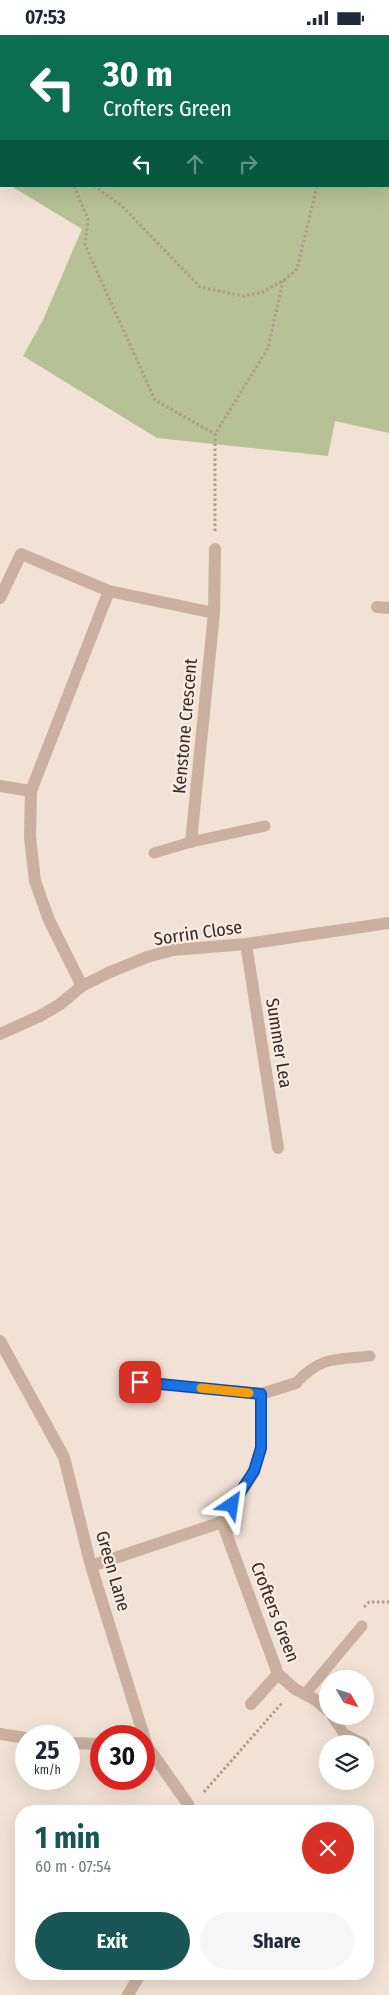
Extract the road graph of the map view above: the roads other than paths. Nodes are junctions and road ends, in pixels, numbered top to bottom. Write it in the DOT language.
graph roads {
  1 [pos="215,549"];
  2 [pos="109,591"];
  3 [pos="0,598"];
  4 [pos="214,613"];
  5 [pos="0,786"];
  6 [pos="31,791"];
  7 [pos="265,826"];
  8 [pos="191,841"];
  9 [pos="154,853"];
  10 [pos="389,923"];
  11 [pos="246,944"];
  12 [pos="82,986"];
  13 [pos="0,1034"];
  14 [pos="278,1148"];
  15 [pos="0,1341"];
  16 [pos="370,1356"];
  17 [pos="140,1382"];
  18 [pos="296,1383"];
  19 [pos="233,1391"];
  20 [pos="261,1394"];
  21 [pos="222,1522"];
  22 [pos="92,1566"];
  23 [pos="362,1626"];
  24 [pos="278,1674"];
  25 [pos="310,1697"];
  26 [pos="319,1704"];
  27 [pos="251,1705"];
  28 [pos="140,1725"];
  29 [pos="338,1725"];
  30 [pos="0,1734"];
  31 [pos="346,1735"];
  32 [pos="15,1736"];
  33 [pos="155,1759"];
  34 [pos="187,1805"];
  35 [pos="137,1980"];
  36 [pos="128,1995"];
  1 -- 4 [label="street, Kenstone Crescent"];
  2 -- 3 [label="street"];
  2 -- 4 [label="street"];
  2 -- 6 [label="street"];
  4 -- 8 [label="street, Kenstone Crescent"];
  5 -- 6 [label="street"];
  6 -- 12 [label="street"];
  7 -- 8 [label="lane"];
  8 -- 9 [label="lane"];
  10 -- 11 [label="street, Sorrin Close"];
  11 -- 12 [label="street, Sorrin Close"];
  11 -- 14 [label="street, Summer Lea"];
  12 -- 13 [label="street, Sorrin Close"];
  15 -- 22 [label="street, Green Lane"];
  16 -- 18 [label="lane"];
  17 -- 19 [label="lane"];
  18 -- 20 [label="street"];
  19 -- 20 [label="street"];
  20 -- 21 [label="street"];
  21 -- 22 [label="street"];
  21 -- 24 [label="street, Crofters Green"];
  22 -- 28 [label="street, Green Lane"];
  23 -- 25 [label="lane"];
  24 -- 25 [label="street, Crofters Green"];
  24 -- 27 [label="street"];
  25 -- 26 [label="lane"];
  29 -- 31 [label="lane"];
  30 -- 32 [label="street"];
  33 -- 34 [label="street, Green Lane"];
  35 -- 36 [label="street"];
}
